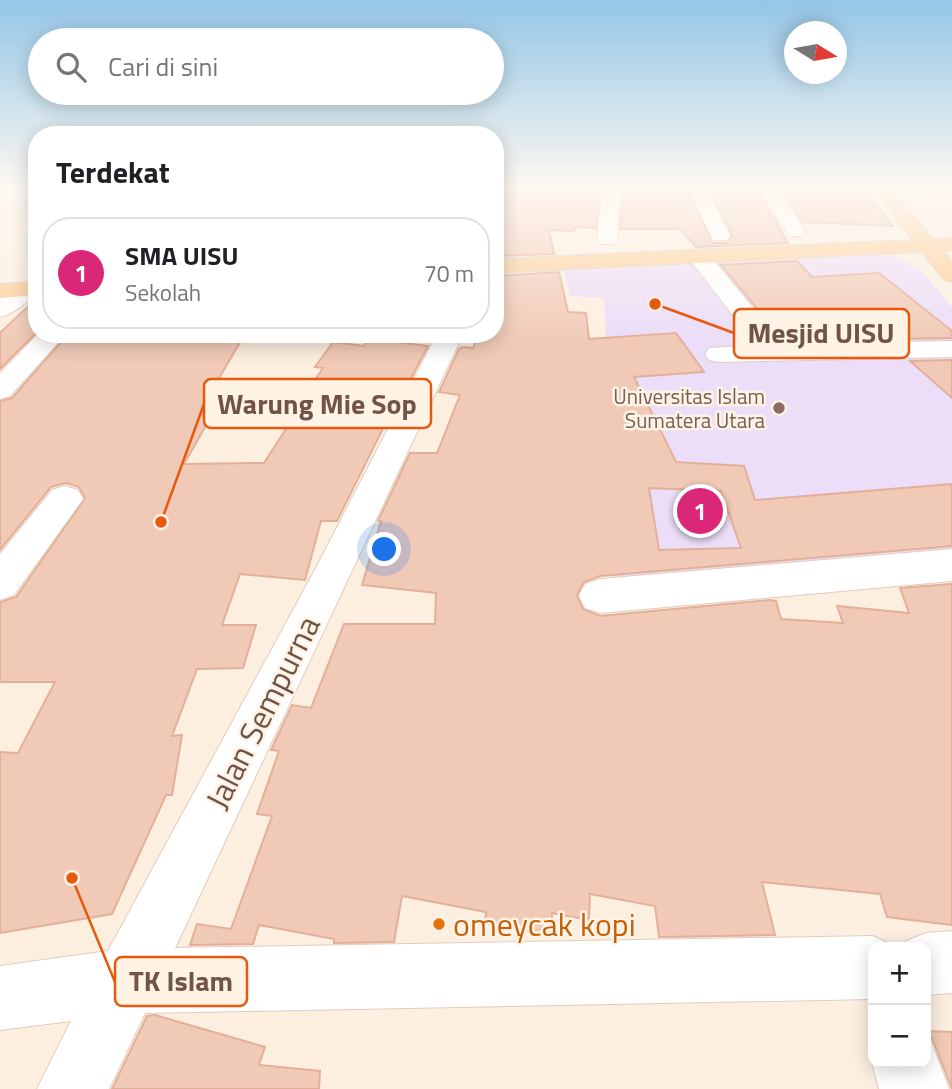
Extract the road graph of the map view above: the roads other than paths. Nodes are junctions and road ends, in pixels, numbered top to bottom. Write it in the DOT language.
graph roads {
  1 [pos="670,238"];
  2 [pos="917,238"];
  3 [pos="921,238"];
  4 [pos="600,240"];
  5 [pos="952,244"];
  6 [pos="698,256"];
  7 [pos="504,266"];
  8 [pos="0,270"];
  9 [pos="28,275"];
  10 [pos="952,275"];
  11 [pos="28,279"];
  12 [pos="28,282"];
  13 [pos="0,291"];
  14 [pos="0,310"];
  15 [pos="44,343"];
  16 [pos="446,343"];
  17 [pos="952,349"];
  18 [pos="775,352"];
  19 [pos="719,354"];
  20 [pos="0,390"];
  21 [pos="65,499"];
  22 [pos="952,565"];
  23 [pos="0,583"];
  24 [pos="600,596"];
  25 [pos="952,962"];
  26 [pos="931,964"];
  27 [pos="868,968"];
  28 [pos="125,981"];
  29 [pos="0,998"];
  30 [pos="908,1068"];
  31 [pos="72,1089"];
  32 [pos="914,1089"];
  1 -- 4 [label="main road"];
  2 -- 3 [label="main road"];
  3 -- 5 [label="main road"];
  3 -- 6 [label="main road"];
  3 -- 10 [label="main road"];
  6 -- 7 [label="main road"];
  6 -- 18 [label="street"];
  8 -- 9 [label="main road"];
  11 -- 13 [label="main road"];
  12 -- 14 [label="street"];
  15 -- 20 [label="street"];
  16 -- 28 [label="street, Jalan Sempurna"];
  17 -- 18 [label="street"];
  18 -- 19 [label="street"];
  21 -- 23 [label="street"];
  22 -- 24 [label="street"];
  25 -- 26 [label="street"];
  27 -- 28 [label="street"];
  28 -- 29 [label="street"];
  28 -- 31 [label="street, Jalan Sempurna"];
  30 -- 32 [label="street"];
}
